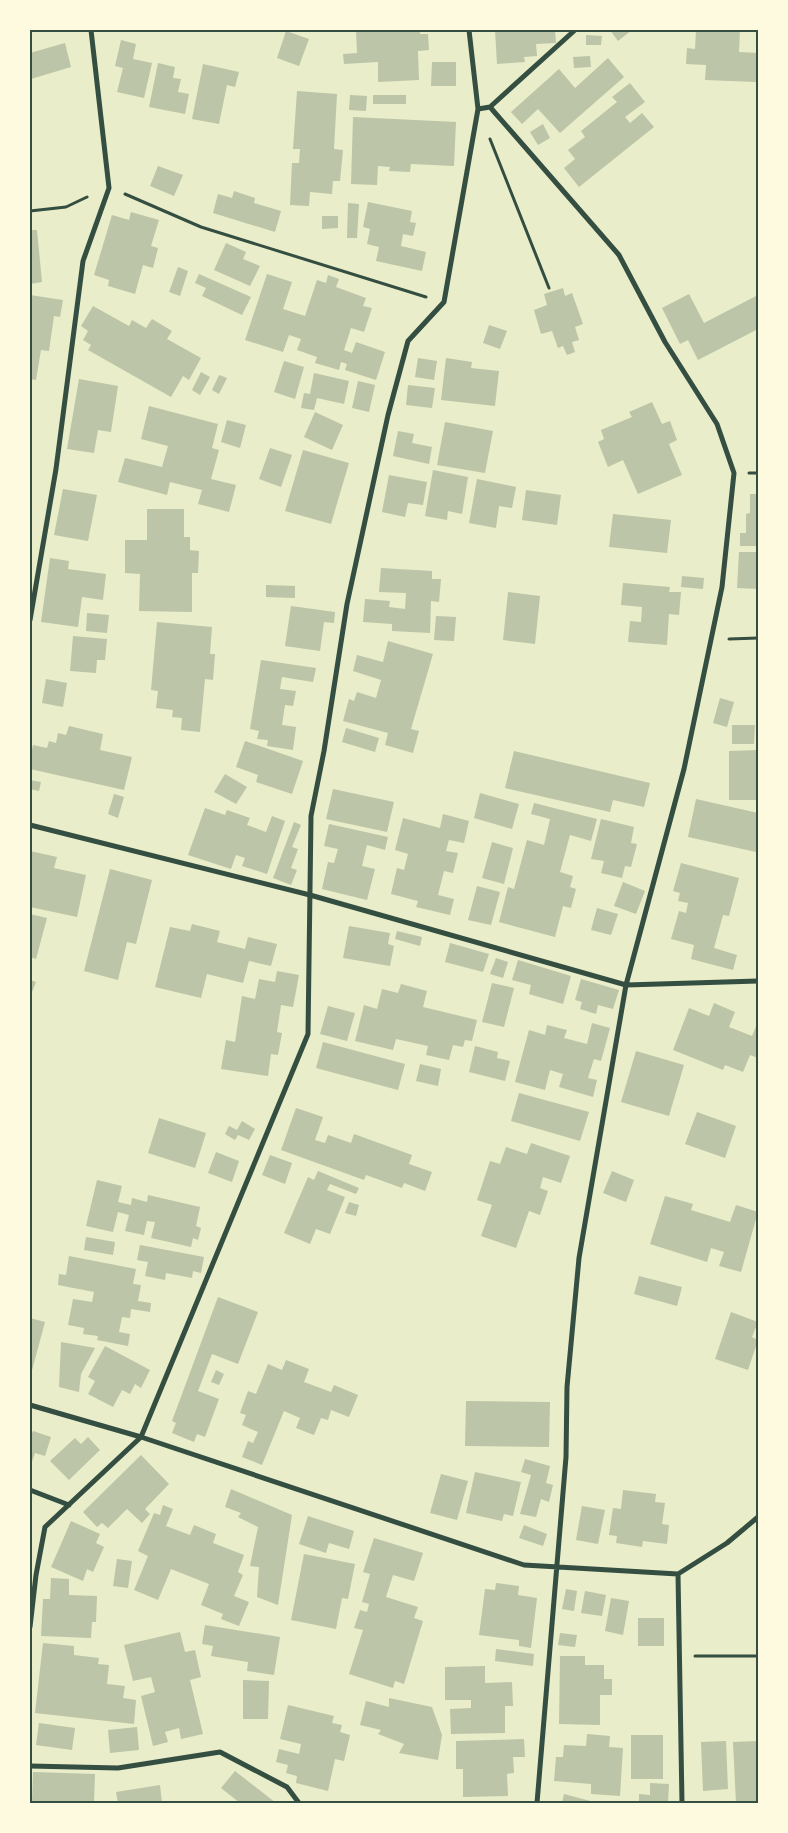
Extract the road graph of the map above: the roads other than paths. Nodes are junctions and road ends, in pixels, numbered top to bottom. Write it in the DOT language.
graph roads {
  1 [pos="91,30"];
  2 [pos="469,30"];
  3 [pos="574,30"];
  4 [pos="490,107"];
  5 [pos="478,109"];
  6 [pos="30,620"];
  7 [pos="30,825"];
  8 [pos="310,895"];
  9 [pos="758,981"];
  10 [pos="626,985"];
  11 [pos="30,1405"];
  12 [pos="141,1438"];
  13 [pos="30,1490"];
  14 [pos="69,1505"];
  15 [pos="758,1517"];
  16 [pos="557,1568"];
  17 [pos="678,1574"];
  18 [pos="30,1627"];
  19 [pos="30,1766"];
  20 [pos="299,1803"];
  21 [pos="537,1803"];
  22 [pos="682,1803"];
  1 -- 6 [label="street"];
  2 -- 5 [label="street"];
  3 -- 4 [label="street"];
  4 -- 5 [label="street"];
  4 -- 10 [label="street"];
  5 -- 8 [label="street"];
  7 -- 8 [label="street"];
  8 -- 10 [label="street"];
  8 -- 12 [label="street"];
  9 -- 10 [label="street"];
  10 -- 16 [label="street"];
  11 -- 12 [label="street"];
  12 -- 14 [label="street"];
  12 -- 16 [label="street"];
  13 -- 14 [label="street"];
  14 -- 18 [label="street"];
  15 -- 17 [label="street"];
  16 -- 17 [label="street"];
  16 -- 21 [label="street"];
  17 -- 22 [label="street"];
  19 -- 20 [label="street"];
}
